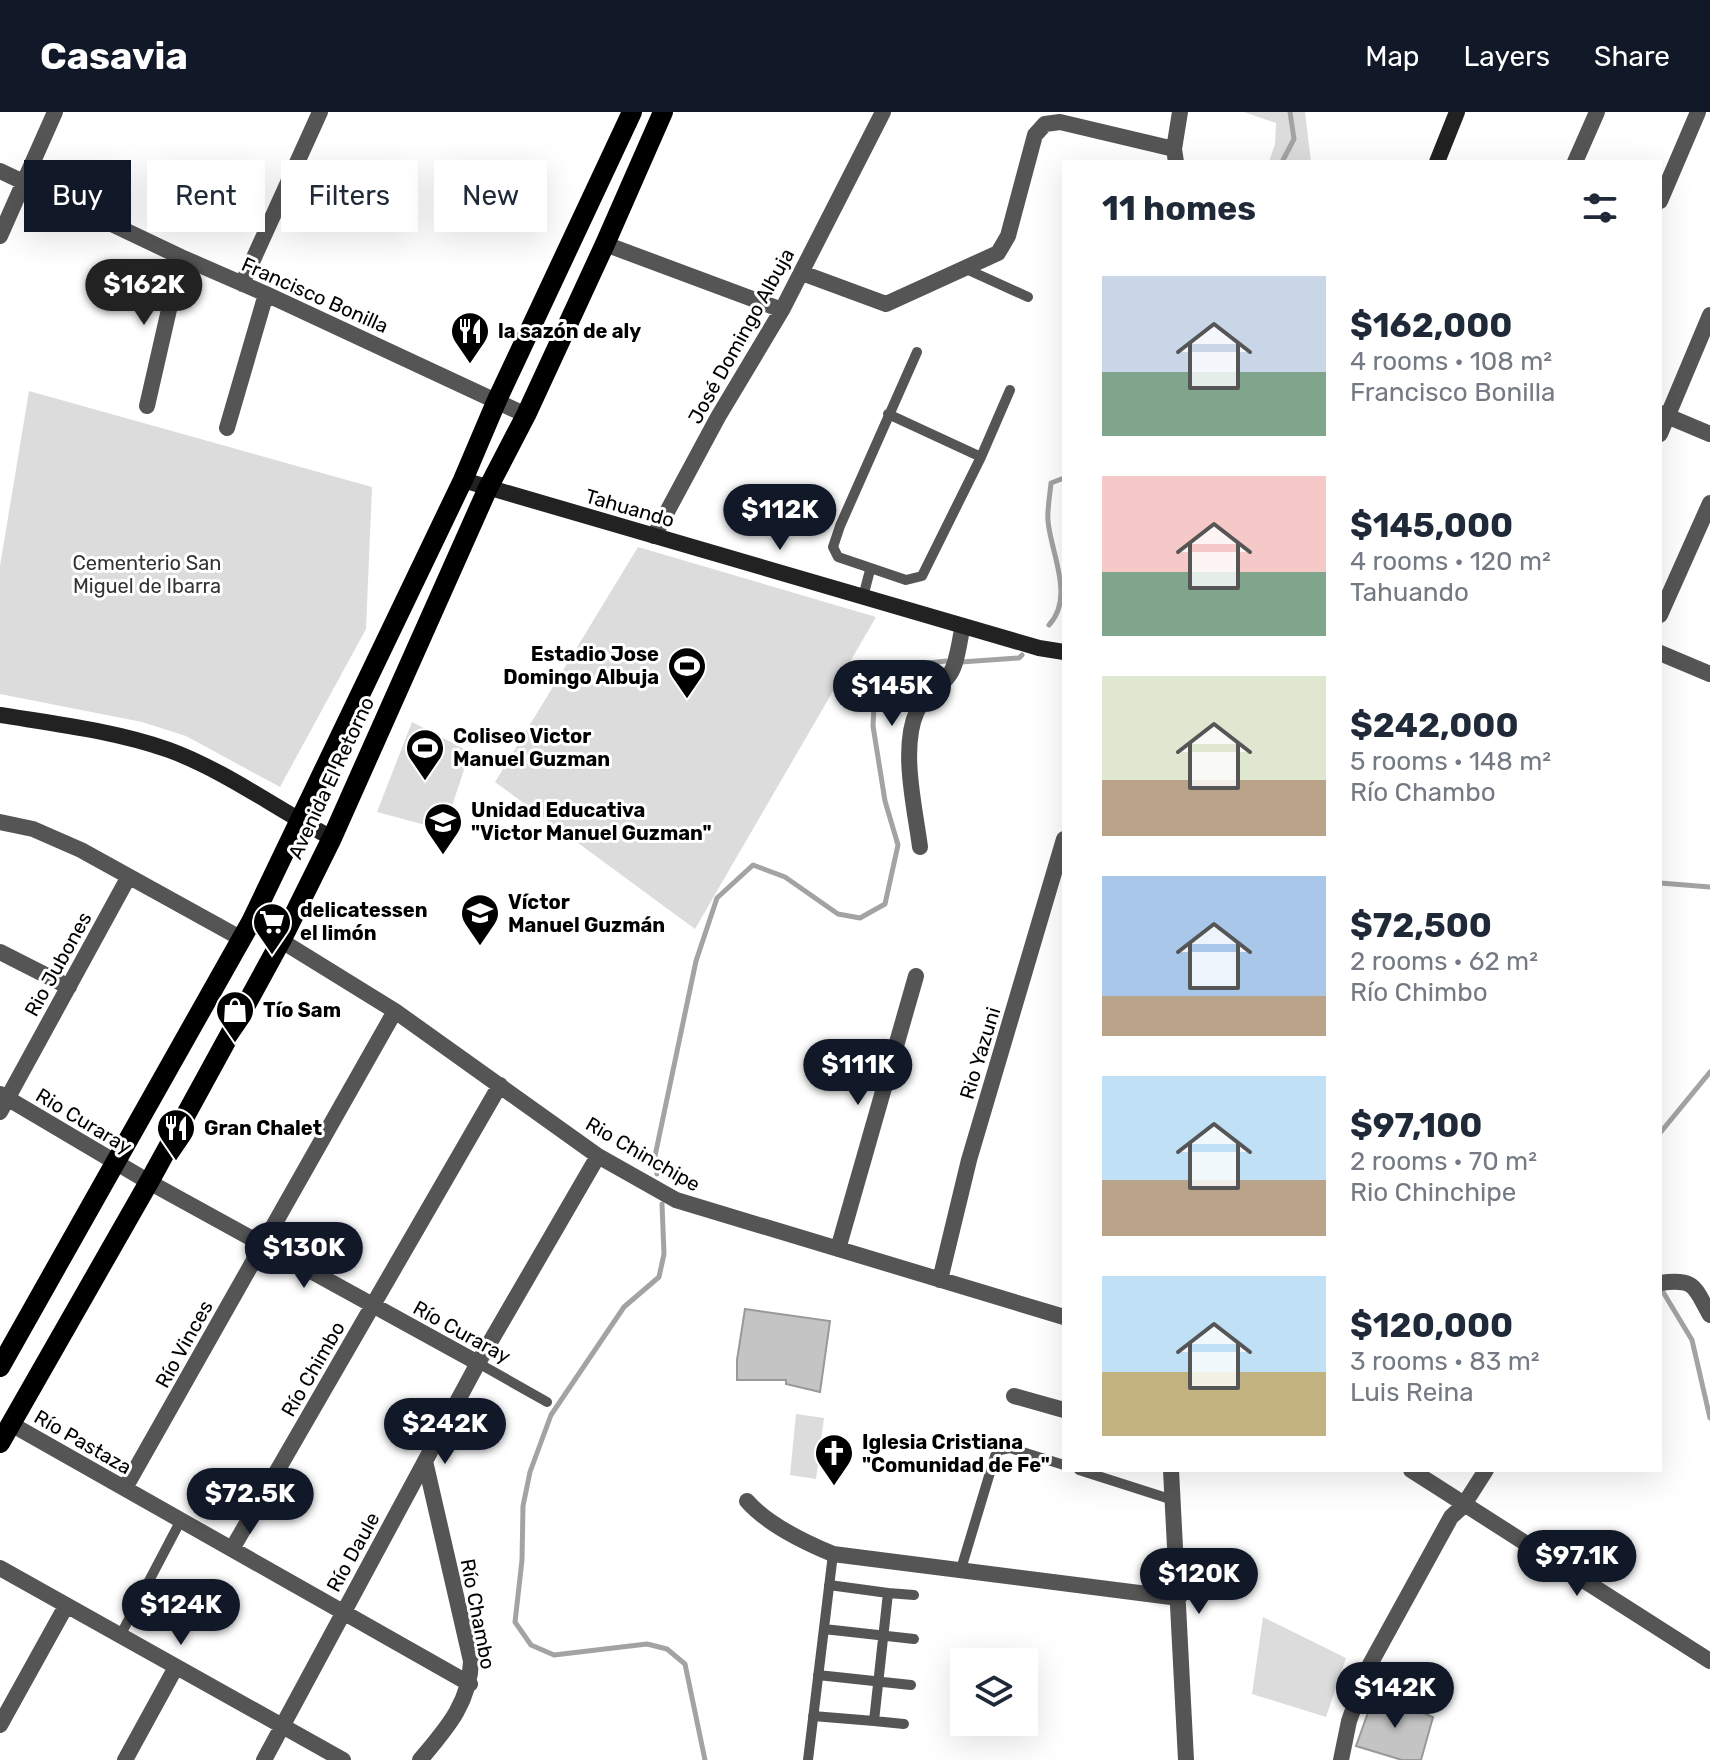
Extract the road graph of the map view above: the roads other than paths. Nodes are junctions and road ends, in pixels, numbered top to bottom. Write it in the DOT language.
graph roads {
  1 [pos="55,112"];
  2 [pos="320,112"];
  3 [pos="632,112"];
  4 [pos="663,112"];
  5 [pos="1180,112"];
  6 [pos="1457,112"];
  7 [pos="1597,112"];
  8 [pos="1698,112"];
  9 [pos="878,113"];
  10 [pos="1175,155"];
  11 [pos="35,160"];
  12 [pos="1438,160"];
  13 [pos="1576,160"];
  14 [pos="0,171"];
  15 [pos="24,183"];
  16 [pos="24,185"];
  17 [pos="1662,196"];
  18 [pos="128,232"];
  19 [pos="0,236"];
  20 [pos="605,244"];
  21 [pos="181,257"];
  22 [pos="964,268"];
  23 [pos="802,273"];
  24 [pos="242,284"];
  25 [pos="266,294"];
  26 [pos="1028,297"];
  27 [pos="782,310"];
  28 [pos="1710,315"];
  29 [pos="917,352"];
  30 [pos="1010,390"];
  31 [pos="497,400"];
  32 [pos="147,406"];
  33 [pos="888,414"];
  34 [pos="1665,414"];
  35 [pos="526,415"];
  36 [pos="227,428"];
  37 [pos="1710,434"];
  38 [pos="981,457"];
  39 [pos="463,480"];
  40 [pos="488,488"];
  41 [pos="1710,503"];
  42 [pos="654,536"];
  43 [pos="870,570"];
  44 [pos="863,597"];
  45 [pos="1662,611"];
  46 [pos="963,626"];
  47 [pos="1062,652"];
  48 [pos="1662,654"];
  49 [pos="1710,674"];
  50 [pos="0,715"];
  51 [pos="0,822"];
  52 [pos="301,822"];
  53 [pos="332,838"];
  54 [pos="1062,846"];
  55 [pos="920,847"];
  56 [pos="128,878"];
  57 [pos="247,930"];
  58 [pos="282,939"];
  59 [pos="0,952"];
  60 [pos="916,976"];
  61 [pos="69,987"];
  62 [pos="395,1011"];
  63 [pos="500,1085"];
  64 [pos="2,1101"];
  65 [pos="598,1156"];
  66 [pos="116,1163"];
  67 [pos="149,1182"];
  68 [pos="263,1245"];
  69 [pos="838,1249"];
  70 [pos="940,1280"];
  71 [pos="1662,1283"];
  72 [pos="373,1306"];
  73 [pos="1710,1315"];
  74 [pos="1062,1316"];
  75 [pos="478,1363"];
  76 [pos="0,1367"];
  77 [pos="1014,1396"];
  78 [pos="547,1402"];
  79 [pos="1062,1409"];
  80 [pos="5,1421"];
  81 [pos="0,1443"];
  82 [pos="425,1461"];
  83 [pos="1062,1464"];
  84 [pos="1085,1472"];
  85 [pos="1171,1472"];
  86 [pos="1414,1472"];
  87 [pos="1485,1472"];
  88 [pos="125,1488"];
  89 [pos="1173,1500"];
  90 [pos="747,1501"];
  91 [pos="1463,1506"];
  92 [pos="181,1520"];
  93 [pos="232,1549"];
  94 [pos="833,1554"];
  95 [pos="0,1568"];
  96 [pos="961,1569"];
  97 [pos="829,1585"];
  98 [pos="888,1593"];
  99 [pos="914,1595"];
  100 [pos="1179,1598"];
  101 [pos="66,1606"];
  102 [pos="343,1612"];
  103 [pos="824,1629"];
  104 [pos="120,1636"];
  105 [pos="883,1636"];
  106 [pos="914,1639"];
  107 [pos="1710,1661"];
  108 [pos="176,1667"];
  109 [pos="818,1675"];
  110 [pos="878,1681"];
  111 [pos="470,1684"];
  112 [pos="911,1685"];
  113 [pos="813,1716"];
  114 [pos="874,1721"];
  115 [pos="904,1724"];
  116 [pos="0,1725"];
  117 [pos="281,1726"];
  118 [pos="125,1760"];
  119 [pos="264,1760"];
  120 [pos="343,1760"];
  121 [pos="420,1760"];
  122 [pos="808,1760"];
  123 [pos="1186,1760"];
  124 [pos="1341,1760"];
  1 -- 11 [label="street"];
  2 -- 24 [label="street"];
  3 -- 31 [label="main road, Avenida El Retorno"];
  4 -- 20 [label="main road, Avenida El Retorno"];
  5 -- 10 [label="street"];
  6 -- 12 [label="street"];
  7 -- 13 [label="street"];
  8 -- 17 [label="street"];
  9 -- 23 [label="street, José Domingo Albuja"];
  10 -- 22 [label="street"];
  14 -- 15 [label="street, Francisco Bonilla"];
  16 -- 19 [label="street"];
  18 -- 21 [label="street, Francisco Bonilla"];
  20 -- 27 [label="street"];
  20 -- 35 [label="main road, Avenida El Retorno"];
  21 -- 24 [label="street, Francisco Bonilla"];
  21 -- 32 [label="street"];
  22 -- 23 [label="street"];
  22 -- 26 [label="lane"];
  23 -- 27 [label="street, José Domingo Albuja"];
  24 -- 25 [label="street, Francisco Bonilla"];
  25 -- 31 [label="street, Francisco Bonilla"];
  25 -- 36 [label="street"];
  27 -- 42 [label="street, José Domingo Albuja"];
  28 -- 34 [label="street"];
  29 -- 33 [label="lane"];
  30 -- 38 [label="lane"];
  31 -- 35 [label="street, Francisco Bonilla"];
  31 -- 39 [label="main road, Avenida El Retorno"];
  33 -- 38 [label="lane"];
  33 -- 43 [label="lane"];
  34 -- 37 [label="street"];
  35 -- 40 [label="main road, Avenida El Retorno"];
  38 -- 43 [label="lane"];
  39 -- 40 [label="street, Tahuando"];
  39 -- 52 [label="main road, Avenida El Retorno"];
  40 -- 42 [label="street, Tahuando"];
  40 -- 53 [label="main road, Avenida El Retorno"];
  41 -- 45 [label="street"];
  42 -- 44 [label="street, Tahuando"];
  43 -- 44 [label="lane"];
  44 -- 46 [label="street, Tahuando"];
  46 -- 47 [label="street, Tahuando"];
  46 -- 55 [label="street"];
  48 -- 49 [label="street"];
  50 -- 52 [label="street"];
  51 -- 56 [label="street, Rio Chinchipe"];
  52 -- 53 [label="street"];
  52 -- 57 [label="main road, Avenida El Retorno"];
  53 -- 58 [label="main road, Avenida El Retorno"];
  54 -- 70 [label="street, Rio Yazuni"];
  56 -- 57 [label="street, Rio Chinchipe"];
  56 -- 61 [label="street, Rio Jubones"];
  57 -- 58 [label="street, Rio Chinchipe"];
  57 -- 66 [label="main road, Avenida El Retorno"];
  58 -- 62 [label="street, Rio Chinchipe"];
  58 -- 67 [label="main road, Avenida El Retorno"];
  59 -- 61 [label="street"];
  60 -- 69 [label="street"];
  61 -- 64 [label="street, Rio Jubones"];
  62 -- 63 [label="street, Rio Chinchipe"];
  62 -- 68 [label="street, Río Vinces"];
  63 -- 65 [label="street, Rio Chinchipe"];
  63 -- 72 [label="street, Río Chimbo"];
  64 -- 66 [label="street, Rio Curaray"];
  65 -- 69 [label="street, Rio Chinchipe"];
  65 -- 75 [label="street, Río Daule"];
  66 -- 67 [label="street, Rio Curaray"];
  66 -- 76 [label="main road, Avenida El Retorno"];
  67 -- 68 [label="street, Río Curaray"];
  67 -- 80 [label="main road, Avenida El Retorno"];
  68 -- 72 [label="street, Río Curaray"];
  68 -- 88 [label="street, Río Vinces"];
  69 -- 70 [label="street, Rio Chinchipe"];
  70 -- 74 [label="street, Rio Chinchipe"];
  71 -- 73 [label="street"];
  72 -- 75 [label="street, Río Curaray"];
  72 -- 93 [label="street, Río Chimbo"];
  75 -- 78 [label="lane, Río Curaray"];
  75 -- 82 [label="street, Río Daule"];
  77 -- 79 [label="street"];
  80 -- 81 [label="main road, Avenida El Retorno"];
  80 -- 88 [label="street, Río Pastaza"];
  82 -- 102 [label="street, Río Daule"];
  82 -- 111 [label="street, Río Chambo"];
  83 -- 96 [label="lane"];
  84 -- 89 [label="lane"];
  85 -- 89 [label="street"];
  86 -- 91 [label="street"];
  87 -- 91 [label="street"];
  88 -- 92 [label="street, Río Pastaza"];
  89 -- 100 [label="street"];
  90 -- 94 [label="street"];
  91 -- 107 [label="street"];
  91 -- 124 [label="street"];
  92 -- 93 [label="street, Río Pastaza"];
  92 -- 104 [label="lane"];
  93 -- 102 [label="street, Río Pastaza"];
  94 -- 96 [label="street"];
  94 -- 97 [label="lane"];
  95 -- 101 [label="street"];
  96 -- 100 [label="street"];
  97 -- 98 [label="lane"];
  97 -- 103 [label="lane"];
  98 -- 99 [label="lane"];
  98 -- 105 [label="lane"];
  100 -- 123 [label="street"];
  101 -- 104 [label="street"];
  101 -- 116 [label="street"];
  102 -- 111 [label="street, Río Pastaza"];
  102 -- 117 [label="street, Río Daule"];
  103 -- 105 [label="lane"];
  103 -- 109 [label="lane"];
  104 -- 108 [label="street"];
  105 -- 106 [label="lane"];
  105 -- 110 [label="lane"];
  108 -- 117 [label="street"];
  108 -- 118 [label="street"];
  109 -- 110 [label="lane"];
  109 -- 113 [label="lane"];
  110 -- 112 [label="lane"];
  110 -- 114 [label="lane"];
  111 -- 121 [label="street, Río Chambo"];
  113 -- 114 [label="lane"];
  113 -- 122 [label="lane"];
  114 -- 115 [label="lane"];
  117 -- 119 [label="street, Río Daule"];
  117 -- 120 [label="street"];
}
